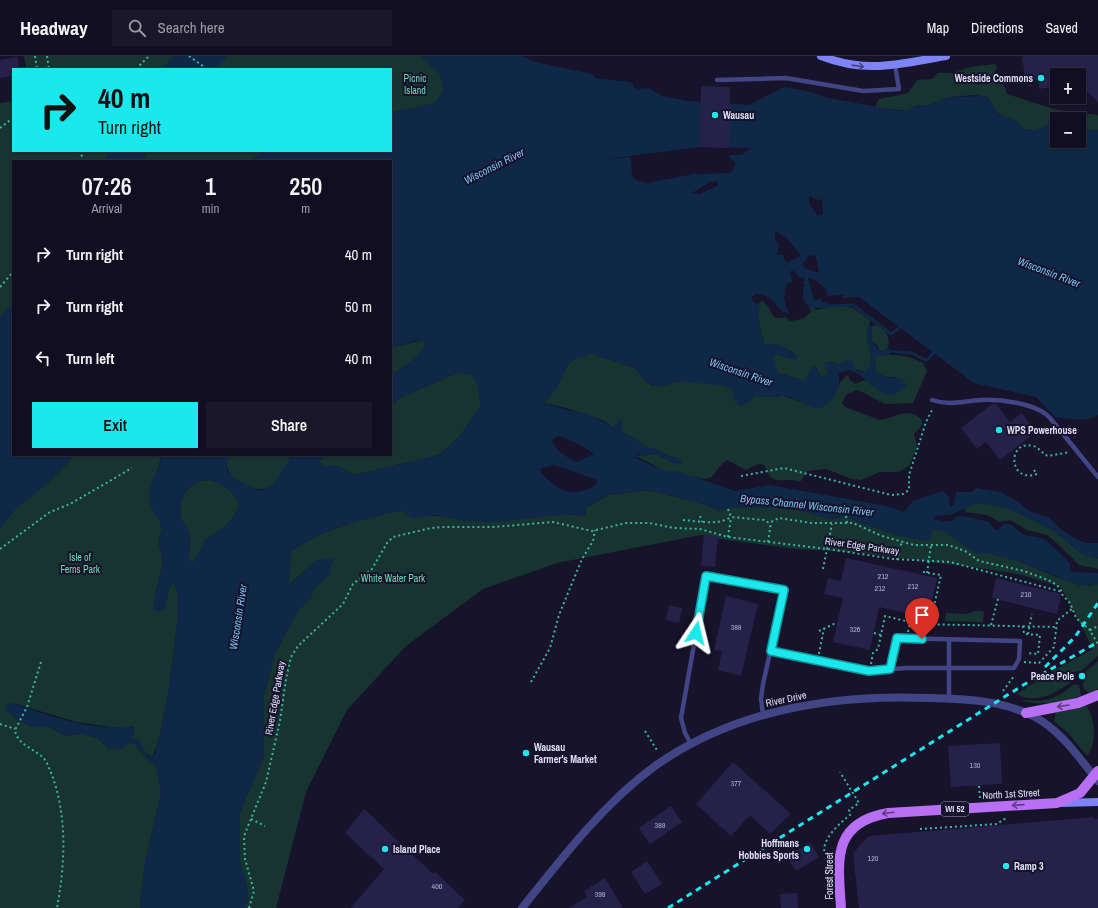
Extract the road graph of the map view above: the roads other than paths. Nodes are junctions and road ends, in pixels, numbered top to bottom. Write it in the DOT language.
graph roads {
  1 [pos="821,56"];
  2 [pos="946,56"];
  3 [pos="895,65"];
  4 [pos="717,80"];
  5 [pos="934,401"];
  6 [pos="1098,477"];
  7 [pos="949,640"];
  8 [pos="771,651"];
  9 [pos="950,668"];
  10 [pos="890,669"];
  11 [pos="1098,695"];
  12 [pos="949,698"];
  13 [pos="1026,713"];
  14 [pos="763,714"];
  15 [pos="691,744"];
  16 [pos="1097,776"];
  17 [pos="1098,802"];
  18 [pos="1057,803"];
  19 [pos="856,825"];
  20 [pos="522,908"];
  21 [pos="841,908"];
  1 -- 3 [label="street, one-way"];
  2 -- 3 [label="street"];
  3 -- 4 [label="lane"];
  5 -- 6 [label="lane"];
  7 -- 9 [label="lane"];
  7 -- 9 [label="lane"];
  7 -- 10 [label="lane"];
  8 -- 10 [label="lane"];
  8 -- 14 [label="lane"];
  8 -- 15 [label="lane"];
  9 -- 10 [label="lane"];
  9 -- 12 [label="lane"];
  11 -- 13 [label="main road, one-way"];
  12 -- 13 [label="street, River Drive"];
  12 -- 14 [label="street, River Drive"];
  13 -- 16 [label="street, River Drive"];
  14 -- 15 [label="street, River Drive"];
  15 -- 20 [label="street, River Drive"];
  16 -- 18 [label="main road, WI 52"];
  17 -- 18 [label="street, North 1st Street"];
  18 -- 19 [label="main road, North 1st Street / WI 52, one-way"];
  19 -- 21 [label="main road, Forest Street / WI 52"];
}
